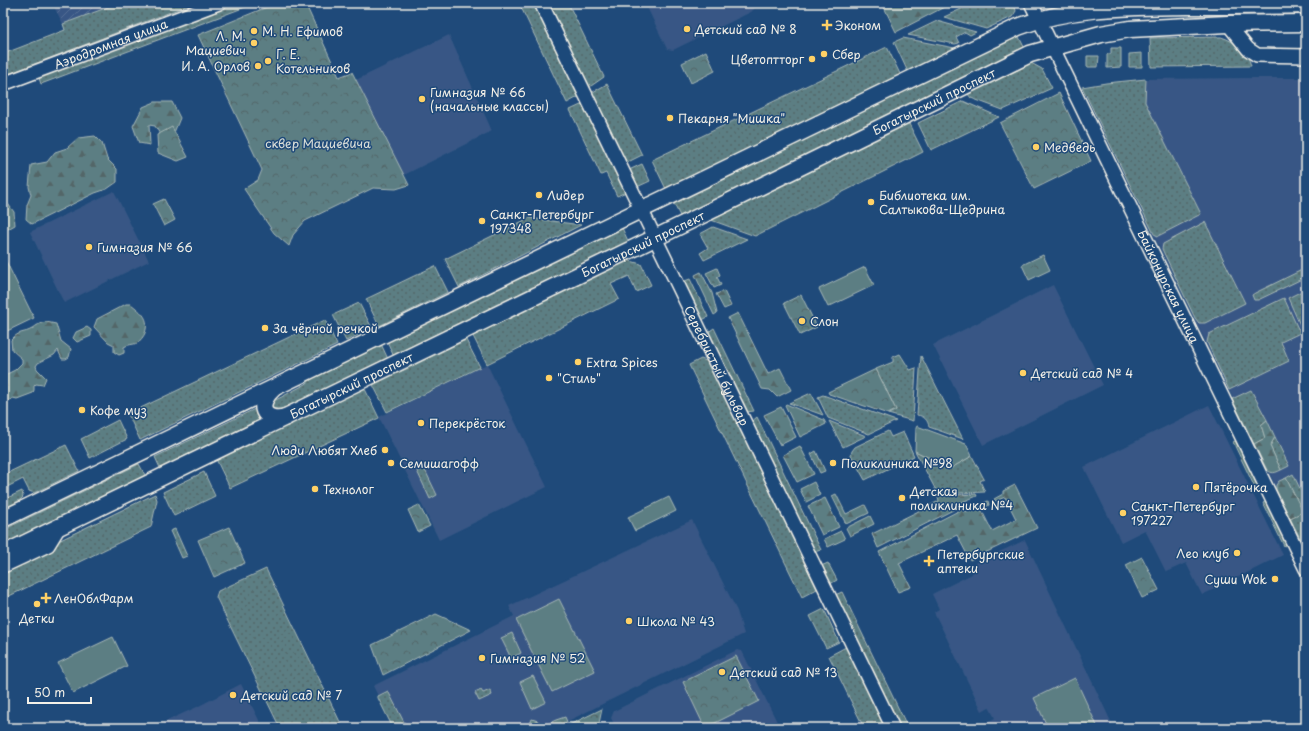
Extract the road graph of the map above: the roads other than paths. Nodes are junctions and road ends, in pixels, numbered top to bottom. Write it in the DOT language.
graph roads {
  1 [pos="219,3"];
  2 [pos="541,3"];
  3 [pos="1031,3"];
  4 [pos="1306,5"];
  5 [pos="1039,19"];
  6 [pos="1306,23"];
  7 [pos="1228,24"];
  8 [pos="1053,47"];
  9 [pos="1306,56"];
  10 [pos="3,84"];
  11 [pos="642,209"];
  12 [pos="656,237"];
  13 [pos="274,388"];
  14 [pos="289,416"];
  15 [pos="3,519"];
  16 [pos="59,527"];
  17 [pos="3,554"];
  18 [pos="3,566"];
  19 [pos="1306,569"];
  20 [pos="892,728"];
  1 -- 10 [label="street, Аэродромная улица"];
  2 -- 11 [label="street, Серебристый бульвар"];
  3 -- 5 [label="street, Байконурская улица"];
  4 -- 5 [label="main road"];
  5 -- 8 [label="street, Байконурская улица"];
  5 -- 11 [label="main road"];
  6 -- 7 [label="main road, Богатырский проспект"];
  7 -- 8 [label="main road, Богатырский проспект"];
  7 -- 9 [label="street"];
  8 -- 12 [label="main road, Богатырский проспект"];
  8 -- 19 [label="street, Байконурская улица"];
  11 -- 12 [label="street, Серебристый бульвар"];
  11 -- 13 [label="main road"];
  12 -- 14 [label="main road, Богатырский проспект"];
  12 -- 20 [label="street, Серебристый бульвар"];
  13 -- 14 [label="main road"];
  13 -- 15 [label="main road"];
  14 -- 16 [label="main road, Богатырский проспект"];
  16 -- 17 [label="main road, Богатырский проспект"];
  16 -- 18 [label="street"];
}
